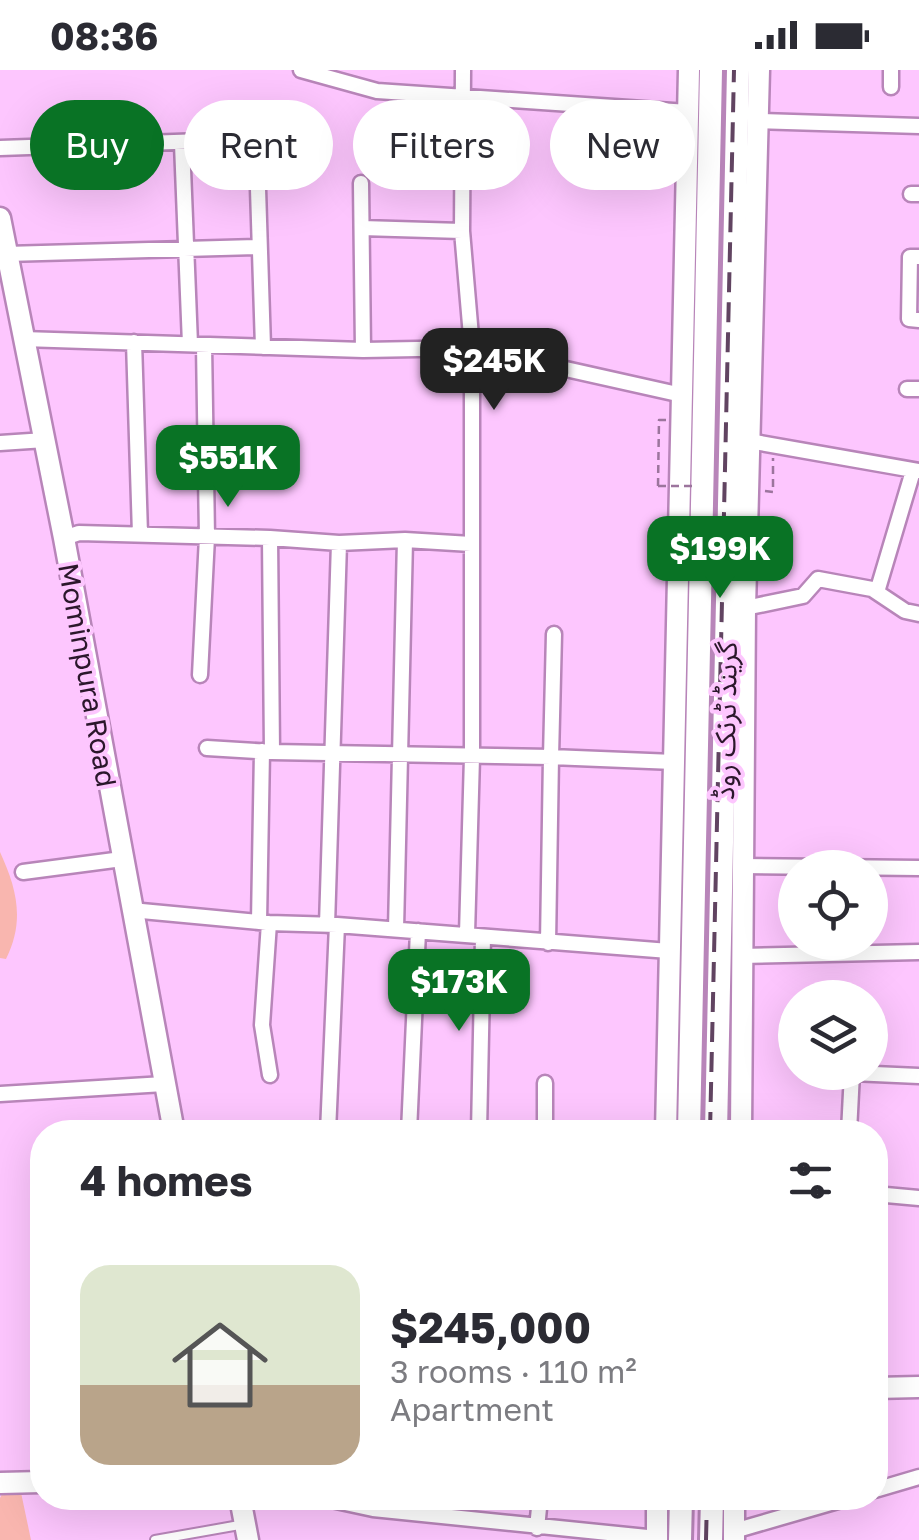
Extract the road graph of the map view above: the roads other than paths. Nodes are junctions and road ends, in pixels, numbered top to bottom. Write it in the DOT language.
graph roads {
  1 [pos="302,70"];
  2 [pos="462,70"];
  3 [pos="689,70"];
  4 [pos="712,70"];
  5 [pos="738,70"];
  6 [pos="759,70"];
  7 [pos="891,70"];
  8 [pos="891,87"];
  9 [pos="462,96"];
  10 [pos="688,100"];
  11 [pos="550,102"];
  12 [pos="758,120"];
  13 [pos="919,126"];
  14 [pos="182,144"];
  15 [pos="0,148"];
  16 [pos="361,190"];
  17 [pos="686,190"];
  18 [pos="0,218"];
  19 [pos="362,228"];
  20 [pos="462,231"];
  21 [pos="258,247"];
  22 [pos="186,250"];
  23 [pos="6,254"];
  24 [pos="919,257"];
  25 [pos="742,306"];
  26 [pos="919,320"];
  27 [pos="23,339"];
  28 [pos="134,342"];
  29 [pos="197,344"];
  30 [pos="263,346"];
  31 [pos="472,348"];
  32 [pos="363,350"];
  33 [pos="682,395"];
  34 [pos="45,440"];
  35 [pos="749,441"];
  36 [pos="0,443"];
  37 [pos="916,471"];
  38 [pos="140,534"];
  39 [pos="207,536"];
  40 [pos="64,538"];
  41 [pos="270,538"];
  42 [pos="405,540"];
  43 [pos="339,543"];
  44 [pos="472,544"];
  45 [pos="877,592"];
  46 [pos="745,608"];
  47 [pos="919,614"];
  48 [pos="554,634"];
  49 [pos="200,676"];
  50 [pos="207,748"];
  51 [pos="267,752"];
  52 [pos="332,752"];
  53 [pos="400,754"];
  54 [pos="472,756"];
  55 [pos="551,758"];
  56 [pos="674,762"];
  57 [pos="122,859"];
  58 [pos="741,866"];
  59 [pos="919,868"];
  60 [pos="23,872"];
  61 [pos="131,910"];
  62 [pos="264,923"];
  63 [pos="332,925"];
  64 [pos="396,930"];
  65 [pos="418,931"];
  66 [pos="467,934"];
  67 [pos="483,936"];
  68 [pos="548,943"];
  69 [pos="669,950"];
  70 [pos="919,952"];
  71 [pos="740,956"];
  72 [pos="690,1041"];
  73 [pos="716,1042"];
  74 [pos="270,1075"];
  75 [pos="919,1076"];
  76 [pos="545,1083"];
  77 [pos="164,1084"];
  78 [pos="0,1094"];
  79 [pos="172,1120"];
  80 [pos="328,1120"];
  81 [pos="410,1120"];
  82 [pos="479,1120"];
  83 [pos="545,1120"];
  84 [pos="666,1120"];
  85 [pos="688,1120"];
  86 [pos="716,1120"];
  87 [pos="740,1120"];
  88 [pos="850,1120"];
  89 [pos="888,1195"];
  90 [pos="919,1198"];
  91 [pos="919,1387"];
  92 [pos="888,1388"];
  93 [pos="919,1477"];
  94 [pos="30,1482"];
  95 [pos="0,1483"];
  96 [pos="888,1486"];
  97 [pos="438,1510"];
  98 [pos="539,1510"];
  99 [pos="660,1510"];
  100 [pos="676,1510"];
  101 [pos="712,1510"];
  102 [pos="811,1510"];
  103 [pos="537,1528"];
  104 [pos="246,1532"];
  105 [pos="734,1535"];
  106 [pos="664,1539"];
  107 [pos="155,1540"];
  108 [pos="711,1540"];
  1 -- 9 [label="street"];
  2 -- 9 [label="street"];
  3 -- 10 [label="street"];
  4 -- 72 [label="main road, گرینڈ ٹرنک روڈ"];
  5 -- 25 [label="main road, گرینڈ ٹرنک روڈ"];
  6 -- 12 [label="street"];
  7 -- 8 [label="street"];
  9 -- 11 [label="street"];
  9 -- 20 [label="street"];
  12 -- 13 [label="street"];
  12 -- 25 [label="street"];
  14 -- 15 [label="street"];
  14 -- 21 [label="street"];
  14 -- 22 [label="street"];
  16 -- 19 [label="street"];
  17 -- 33 [label="street"];
  18 -- 23 [label="street, Mominpura Road"];
  19 -- 20 [label="street"];
  19 -- 32 [label="street"];
  20 -- 31 [label="street"];
  21 -- 22 [label="street"];
  21 -- 30 [label="street"];
  22 -- 23 [label="street"];
  22 -- 29 [label="street"];
  23 -- 27 [label="street, Mominpura Road"];
  24 -- 26 [label="street"];
  25 -- 35 [label="street"];
  25 -- 73 [label="main road, گرینڈ ٹرنک روڈ"];
  27 -- 28 [label="street"];
  27 -- 34 [label="street, Mominpura Road"];
  28 -- 29 [label="street"];
  28 -- 38 [label="street"];
  29 -- 30 [label="street"];
  29 -- 39 [label="street"];
  30 -- 32 [label="street"];
  31 -- 32 [label="street"];
  31 -- 33 [label="street"];
  31 -- 44 [label="street"];
  33 -- 56 [label="street"];
  34 -- 36 [label="street"];
  34 -- 40 [label="street, Mominpura Road"];
  35 -- 37 [label="street"];
  35 -- 46 [label="street"];
  37 -- 45 [label="street"];
  38 -- 39 [label="street"];
  38 -- 40 [label="street"];
  39 -- 41 [label="street"];
  39 -- 49 [label="street"];
  40 -- 57 [label="street, Mominpura Road"];
  41 -- 43 [label="street"];
  41 -- 51 [label="street"];
  42 -- 43 [label="street"];
  42 -- 44 [label="street"];
  42 -- 53 [label="street"];
  43 -- 52 [label="street"];
  44 -- 54 [label="street"];
  45 -- 46 [label="street"];
  45 -- 47 [label="street"];
  46 -- 58 [label="street"];
  48 -- 55 [label="street"];
  50 -- 51 [label="street"];
  51 -- 52 [label="street"];
  51 -- 62 [label="street"];
  52 -- 53 [label="street"];
  52 -- 63 [label="street"];
  53 -- 54 [label="street"];
  53 -- 64 [label="street"];
  54 -- 55 [label="street"];
  54 -- 66 [label="street"];
  55 -- 56 [label="street"];
  55 -- 68 [label="street"];
  56 -- 69 [label="street"];
  57 -- 60 [label="street"];
  57 -- 61 [label="street, Mominpura Road"];
  58 -- 59 [label="street"];
  58 -- 71 [label="street"];
  61 -- 62 [label="street"];
  61 -- 77 [label="street, Mominpura Road"];
  62 -- 63 [label="street"];
  62 -- 74 [label="street"];
  63 -- 64 [label="street"];
  63 -- 80 [label="street"];
  64 -- 65 [label="street"];
  65 -- 66 [label="street"];
  65 -- 81 [label="street"];
  66 -- 67 [label="street"];
  67 -- 68 [label="street"];
  67 -- 82 [label="street"];
  68 -- 69 [label="street"];
  69 -- 84 [label="street"];
  70 -- 71 [label="street"];
  71 -- 87 [label="street"];
  72 -- 73 [label="main road"];
  72 -- 85 [label="main road, گرینڈ ٹرنک روڈ"];
  73 -- 86 [label="main road, گرینڈ ٹرنک روڈ"];
  75 -- 88 [label="street"];
  76 -- 83 [label="street"];
  77 -- 78 [label="street"];
  77 -- 79 [label="street, Mominpura Road"];
  89 -- 90 [label="street"];
  91 -- 92 [label="street"];
  93 -- 96 [label="street"];
  94 -- 95 [label="street"];
  97 -- 103 [label="street"];
  98 -- 103 [label="street"];
  99 -- 106 [label="street"];
  100 -- 106 [label="main road"];
  101 -- 108 [label="main road"];
  102 -- 105 [label="street"];
  103 -- 106 [label="street"];
  104 -- 107 [label="lane"];
}
